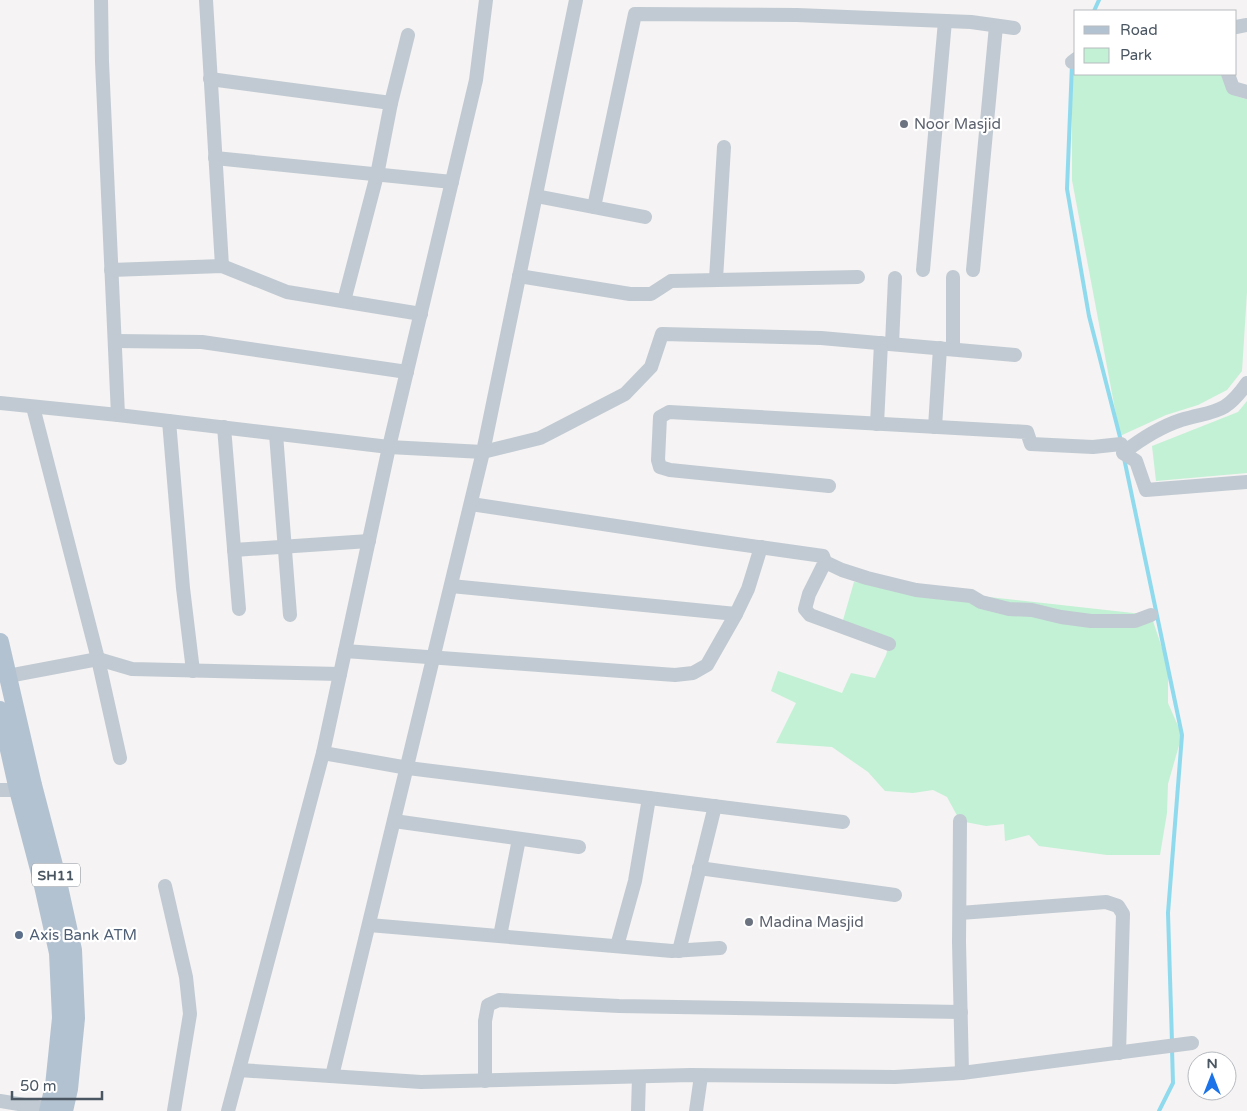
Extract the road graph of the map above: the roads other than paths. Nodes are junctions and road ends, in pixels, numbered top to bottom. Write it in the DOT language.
graph roads {
  1 [pos="101,0"];
  2 [pos="206,0"];
  3 [pos="486,0"];
  4 [pos="576,0"];
  5 [pos="945,21"];
  6 [pos="996,26"];
  7 [pos="1014,28"];
  8 [pos="408,35"];
  9 [pos="1228,75"];
  10 [pos="210,79"];
  11 [pos="1247,92"];
  12 [pos="391,103"];
  13 [pos="724,147"];
  14 [pos="215,158"];
  15 [pos="377,175"];
  16 [pos="452,182"];
  17 [pos="536,196"];
  18 [pos="594,207"];
  19 [pos="645,217"];
  20 [pos="222,266"];
  21 [pos="111,270"];
  22 [pos="923,270"];
  23 [pos="973,270"];
  24 [pos="520,276"];
  25 [pos="858,277"];
  26 [pos="954,277"];
  27 [pos="895,278"];
  28 [pos="716,279"];
  29 [pos="344,301"];
  30 [pos="421,314"];
  31 [pos="115,341"];
  32 [pos="887,344"];
  33 [pos="947,349"];
  34 [pos="1015,355"];
  35 [pos="407,372"];
  36 [pos="1247,383"];
  37 [pos="0,403"];
  38 [pos="33,407"];
  39 [pos="118,415"];
  40 [pos="169,421"];
  41 [pos="877,424"];
  42 [pos="935,427"];
  43 [pos="224,428"];
  44 [pos="276,434"];
  45 [pos="1121,444"];
  46 [pos="389,447"];
  47 [pos="483,452"];
  48 [pos="1247,482"];
  49 [pos="829,486"];
  50 [pos="471,504"];
  51 [pos="369,541"];
  52 [pos="286,546"];
  53 [pos="761,547"];
  54 [pos="234,550"];
  55 [pos="825,562"];
  56 [pos="451,586"];
  57 [pos="239,609"];
  58 [pos="736,614"];
  59 [pos="290,615"];
  60 [pos="1151,616"];
  61 [pos="0,642"];
  62 [pos="889,644"];
  63 [pos="345,650"];
  64 [pos="434,656"];
  65 [pos="98,659"];
  66 [pos="193,671"];
  67 [pos="340,674"];
  68 [pos="8,676"];
  69 [pos="0,710"];
  70 [pos="323,753"];
  71 [pos="120,758"];
  72 [pos="408,768"];
  73 [pos="0,790"];
  74 [pos="18,790"];
  75 [pos="649,798"];
  76 [pos="715,806"];
  77 [pos="394,821"];
  78 [pos="960,821"];
  79 [pos="844,822"];
  80 [pos="519,839"];
  81 [pos="579,847"];
  82 [pos="699,868"];
  83 [pos="165,886"];
  84 [pos="895,895"];
  85 [pos="960,913"];
  86 [pos="369,924"];
  87 [pos="500,936"];
  88 [pos="617,946"];
  89 [pos="720,948"];
  90 [pos="679,951"];
  91 [pos="961,1012"];
  92 [pos="1192,1043"];
  93 [pos="1119,1053"];
  94 [pos="239,1070"];
  95 [pos="962,1074"];
  96 [pos="332,1076"];
  97 [pos="701,1076"];
  98 [pos="639,1077"];
  99 [pos="484,1081"];
  100 [pos="0,1101"];
  101 [pos="54,1110"];
  102 [pos="174,1111"];
  103 [pos="228,1111"];
  104 [pos="638,1111"];
  105 [pos="696,1111"];
  1 -- 21 [label="street"];
  2 -- 10 [label="street"];
  3 -- 16 [label="street"];
  4 -- 17 [label="street"];
  5 -- 6 [label="street"];
  5 -- 18 [label="street"];
  5 -- 22 [label="street"];
  6 -- 7 [label="street"];
  6 -- 23 [label="street"];
  8 -- 12 [label="street"];
  9 -- 11 [label="street"];
  10 -- 12 [label="street"];
  10 -- 14 [label="street"];
  12 -- 15 [label="street"];
  13 -- 28 [label="street"];
  14 -- 15 [label="street"];
  14 -- 20 [label="street"];
  15 -- 16 [label="street"];
  15 -- 29 [label="street"];
  16 -- 30 [label="street"];
  17 -- 18 [label="street"];
  17 -- 24 [label="street"];
  18 -- 19 [label="street"];
  20 -- 21 [label="street"];
  20 -- 29 [label="street"];
  21 -- 31 [label="street"];
  24 -- 28 [label="street"];
  24 -- 47 [label="street"];
  25 -- 28 [label="street"];
  26 -- 33 [label="street"];
  27 -- 32 [label="street"];
  29 -- 30 [label="street"];
  30 -- 35 [label="street"];
  31 -- 35 [label="street"];
  31 -- 39 [label="street"];
  32 -- 33 [label="street"];
  32 -- 41 [label="street"];
  32 -- 47 [label="street"];
  33 -- 34 [label="street"];
  33 -- 42 [label="street"];
  35 -- 46 [label="street"];
  36 -- 48 [label="street"];
  37 -- 38 [label="street"];
  38 -- 39 [label="street"];
  38 -- 65 [label="street"];
  39 -- 40 [label="street"];
  40 -- 43 [label="street"];
  40 -- 66 [label="street"];
  41 -- 42 [label="street"];
  41 -- 49 [label="street"];
  42 -- 45 [label="street"];
  43 -- 44 [label="street"];
  43 -- 54 [label="street"];
  44 -- 46 [label="street"];
  44 -- 52 [label="street"];
  46 -- 47 [label="street"];
  46 -- 51 [label="street"];
  47 -- 50 [label="street"];
  50 -- 53 [label="street"];
  50 -- 56 [label="street"];
  51 -- 52 [label="street"];
  51 -- 63 [label="street"];
  52 -- 54 [label="street"];
  52 -- 59 [label="street"];
  53 -- 55 [label="street"];
  53 -- 58 [label="street"];
  54 -- 57 [label="street"];
  55 -- 60 [label="street"];
  55 -- 62 [label="street"];
  56 -- 58 [label="street"];
  56 -- 64 [label="street"];
  58 -- 64 [label="street"];
  61 -- 68 [label="main road, SH11"];
  63 -- 64 [label="street"];
  63 -- 67 [label="street"];
  64 -- 72 [label="street"];
  65 -- 66 [label="street"];
  65 -- 68 [label="street"];
  65 -- 71 [label="street"];
  66 -- 67 [label="street"];
  67 -- 70 [label="street"];
  68 -- 101 [label="main road, SH11"];
  69 -- 74 [label="main road, SH11"];
  70 -- 72 [label="street"];
  70 -- 94 [label="street"];
  72 -- 75 [label="street"];
  72 -- 77 [label="street"];
  73 -- 74 [label="street"];
  74 -- 101 [label="main road, SH11"];
  75 -- 76 [label="street"];
  75 -- 88 [label="street"];
  76 -- 79 [label="street"];
  76 -- 82 [label="street"];
  77 -- 80 [label="street"];
  77 -- 86 [label="street"];
  78 -- 85 [label="street"];
  80 -- 81 [label="street"];
  80 -- 87 [label="street"];
  82 -- 84 [label="street"];
  82 -- 90 [label="street"];
  83 -- 102 [label="street"];
  85 -- 91 [label="street"];
  85 -- 93 [label="street"];
  86 -- 87 [label="street"];
  86 -- 96 [label="street"];
  87 -- 88 [label="street"];
  88 -- 90 [label="street"];
  89 -- 90 [label="street"];
  91 -- 95 [label="street"];
  91 -- 99 [label="street"];
  92 -- 93 [label="street"];
  93 -- 95 [label="street"];
  94 -- 96 [label="street"];
  94 -- 103 [label="street"];
  95 -- 97 [label="street"];
  96 -- 99 [label="street"];
  97 -- 98 [label="street"];
  97 -- 105 [label="street"];
  98 -- 99 [label="street"];
  98 -- 104 [label="street"];
  100 -- 101 [label="street"];
}
